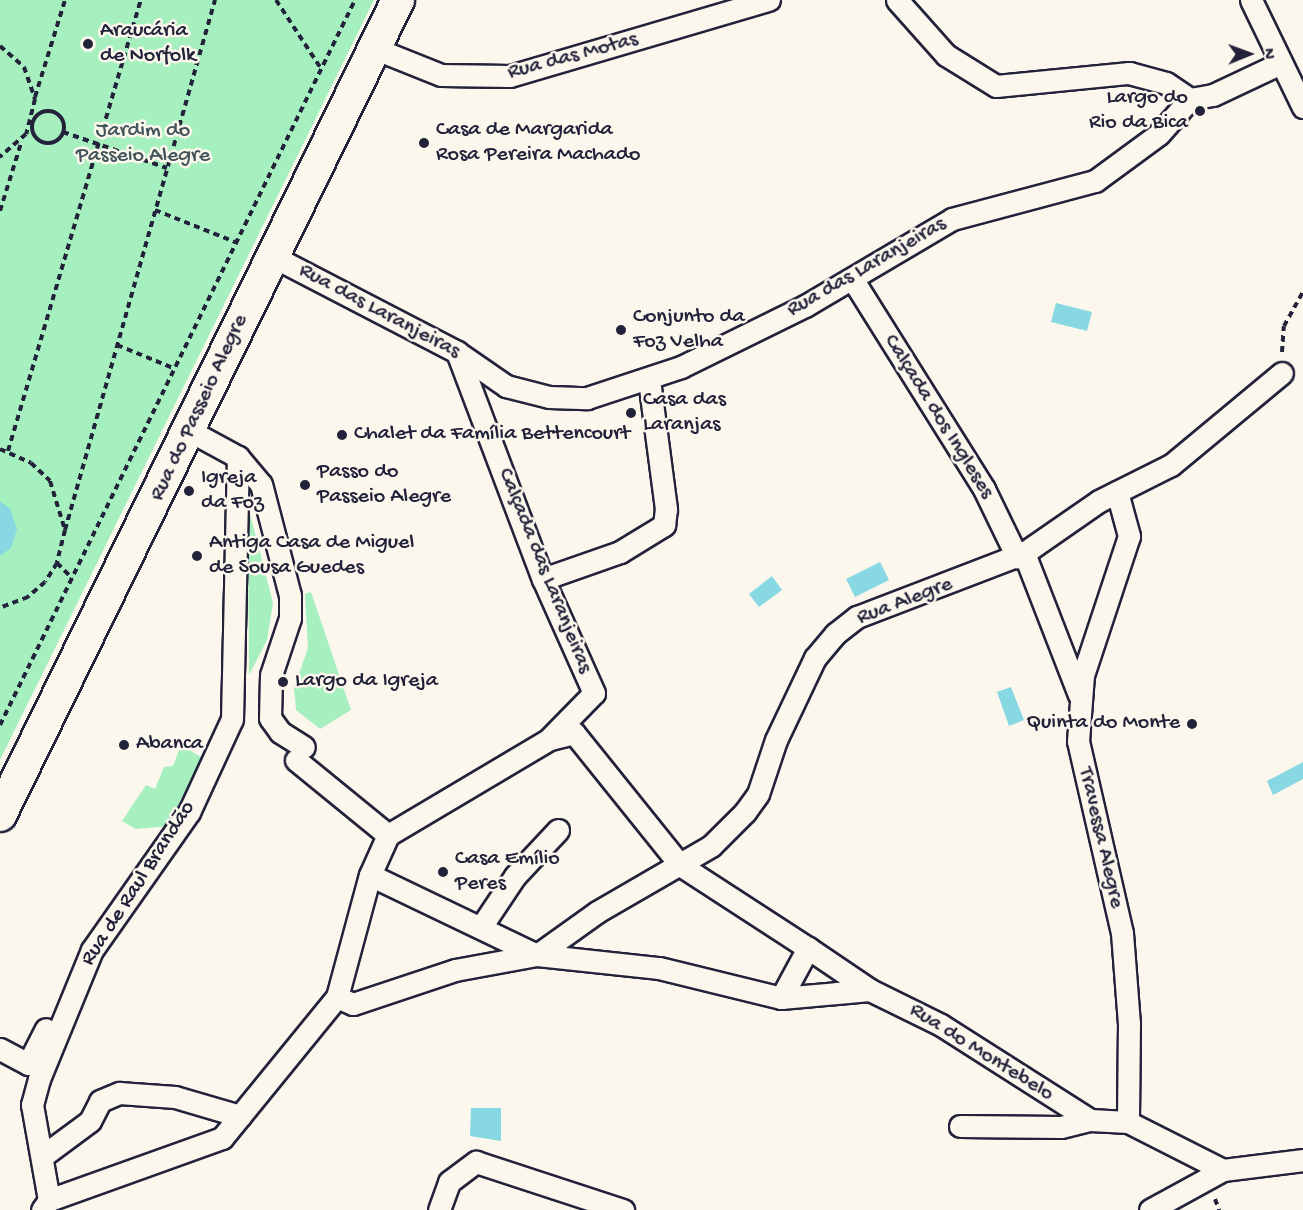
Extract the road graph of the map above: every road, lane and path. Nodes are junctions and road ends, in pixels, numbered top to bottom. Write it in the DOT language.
graph roads {
  1 [pos="65,0"];
  2 [pos="141,0"];
  3 [pos="215,0"];
  4 [pos="276,0"];
  5 [pos="355,0"];
  6 [pos="398,0"];
  7 [pos="769,0"];
  8 [pos="897,0"];
  9 [pos="1251,0"];
  10 [pos="0,46"];
  11 [pos="376,49"];
  12 [pos="1281,63"];
  13 [pos="320,67"];
  14 [pos="35,99"];
  15 [pos="1190,99"];
  16 [pos="1303,107"];
  17 [pos="33,122"];
  18 [pos="63,132"];
  19 [pos="22,140"];
  20 [pos="99,144"];
  21 [pos="0,157"];
  22 [pos="167,168"];
  23 [pos="156,210"];
  24 [pos="0,211"];
  25 [pos="235,242"];
  26 [pos="272,256"];
  27 [pos="853,280"];
  28 [pos="1303,292"];
  29 [pos="117,345"];
  30 [pos="457,352"];
  31 [pos="173,368"];
  32 [pos="1282,373"];
  33 [pos="649,380"];
  34 [pos="190,431"];
  35 [pos="0,449"];
  36 [pos="8,451"];
  37 [pos="238,458"];
  38 [pos="1117,492"];
  39 [pos="65,530"];
  40 [pos="1021,555"];
  41 [pos="57,563"];
  42 [pos="72,578"];
  43 [pos="543,579"];
  44 [pos="0,608"];
  45 [pos="1080,697"];
  46 [pos="0,725"];
  47 [pos="550,739"];
  48 [pos="0,814"];
  49 [pos="558,830"];
  50 [pos="388,835"];
  51 [pos="680,865"];
  52 [pos="370,875"];
  53 [pos="481,927"];
  54 [pos="808,948"];
  55 [pos="537,955"];
  56 [pos="870,990"];
  57 [pos="337,997"];
  58 [pos="782,998"];
  59 [pos="56,1021"];
  60 [pos="0,1048"];
  61 [pos="240,1116"];
  62 [pos="1090,1120"];
  63 [pos="1128,1122"];
  64 [pos="960,1126"];
  65 [pos="44,1155"];
  66 [pos="1303,1160"];
  67 [pos="1223,1170"];
  68 [pos="45,1205"];
  69 [pos="439,1210"];
  70 [pos="624,1210"];
  71 [pos="1150,1210"];
  1 -- 14 [label="path"];
  2 -- 20 [label="path"];
  3 -- 22 [label="path"];
  4 -- 13 [label="path"];
  5 -- 13 [label="path"];
  6 -- 11 [label="main road, Rua do Passeio Alegre"];
  7 -- 11 [label="street, Rua das Motas"];
  8 -- 15 [label="street"];
  9 -- 12 [label="street"];
  10 -- 14 [label="path"];
  11 -- 26 [label="main road, Rua do Passeio Alegre"];
  12 -- 15 [label="street"];
  12 -- 16 [label="street"];
  13 -- 25 [label="path"];
  14 -- 17 [label="path"];
  15 -- 27 [label="street, Rua das Laranjeiras"];
  17 -- 18 [label="path"];
  17 -- 18 [label="path"];
  17 -- 19 [label="path"];
  18 -- 20 [label="path"];
  19 -- 21 [label="path"];
  19 -- 24 [label="path"];
  20 -- 22 [label="path"];
  20 -- 36 [label="path"];
  22 -- 23 [label="path"];
  23 -- 25 [label="path"];
  23 -- 29 [label="path"];
  25 -- 31 [label="path"];
  26 -- 30 [label="street, Rua das Laranjeiras"];
  26 -- 34 [label="main road, Rua do Passeio Alegre"];
  27 -- 33 [label="street, Rua das Laranjeiras"];
  27 -- 40 [label="street, Calçada dos Ingleses"];
  28 -- 32 [label="path"];
  29 -- 31 [label="path"];
  29 -- 39 [label="path"];
  30 -- 33 [label="street, Rua das Laranjeiras"];
  30 -- 43 [label="street, Calçada das Laranjeiras"];
  31 -- 42 [label="path"];
  32 -- 38 [label="street, Rua Alegre"];
  33 -- 43 [label="street"];
  34 -- 37 [label="street"];
  34 -- 48 [label="main road, Rua do Passeio Alegre"];
  35 -- 36 [label="path"];
  36 -- 39 [label="path"];
  37 -- 50 [label="street"];
  37 -- 59 [label="street, Rua de Raul Brandão"];
  38 -- 40 [label="street, Rua Alegre"];
  38 -- 45 [label="street, Travessa Alegre"];
  39 -- 41 [label="path"];
  40 -- 45 [label="street, Calçada dos Ingleses"];
  40 -- 51 [label="street, Rua Alegre"];
  41 -- 42 [label="path"];
  41 -- 44 [label="path"];
  42 -- 46 [label="path"];
  43 -- 47 [label="street, Calçada das Laranjeiras"];
  45 -- 63 [label="street, Travessa Alegre"];
  47 -- 50 [label="street"];
  47 -- 51 [label="street, Rua do Montebelo"];
  49 -- 53 [label="street"];
  50 -- 52 [label="street"];
  51 -- 54 [label="street, Rua do Montebelo"];
  51 -- 55 [label="street, Rua Alegre"];
  52 -- 53 [label="street"];
  52 -- 57 [label="street"];
  53 -- 55 [label="street"];
  54 -- 56 [label="street, Rua do Montebelo"];
  54 -- 58 [label="street"];
  55 -- 57 [label="street"];
  55 -- 58 [label="street"];
  56 -- 58 [label="street"];
  56 -- 62 [label="street, Rua do Montebelo"];
  57 -- 61 [label="street"];
  59 -- 60 [label="street"];
  59 -- 65 [label="street, Rua de Raul Brandão"];
  61 -- 65 [label="street"];
  61 -- 68 [label="street"];
  62 -- 63 [label="street, Rua do Montebelo"];
  62 -- 64 [label="street, Rua do Montebelo"];
  63 -- 67 [label="street, Rua do Montebelo"];
  65 -- 68 [label="street, Rua de Raul Brandão"];
  66 -- 67 [label="street"];
  67 -- 71 [label="street"];
  69 -- 70 [label="street"];
}
